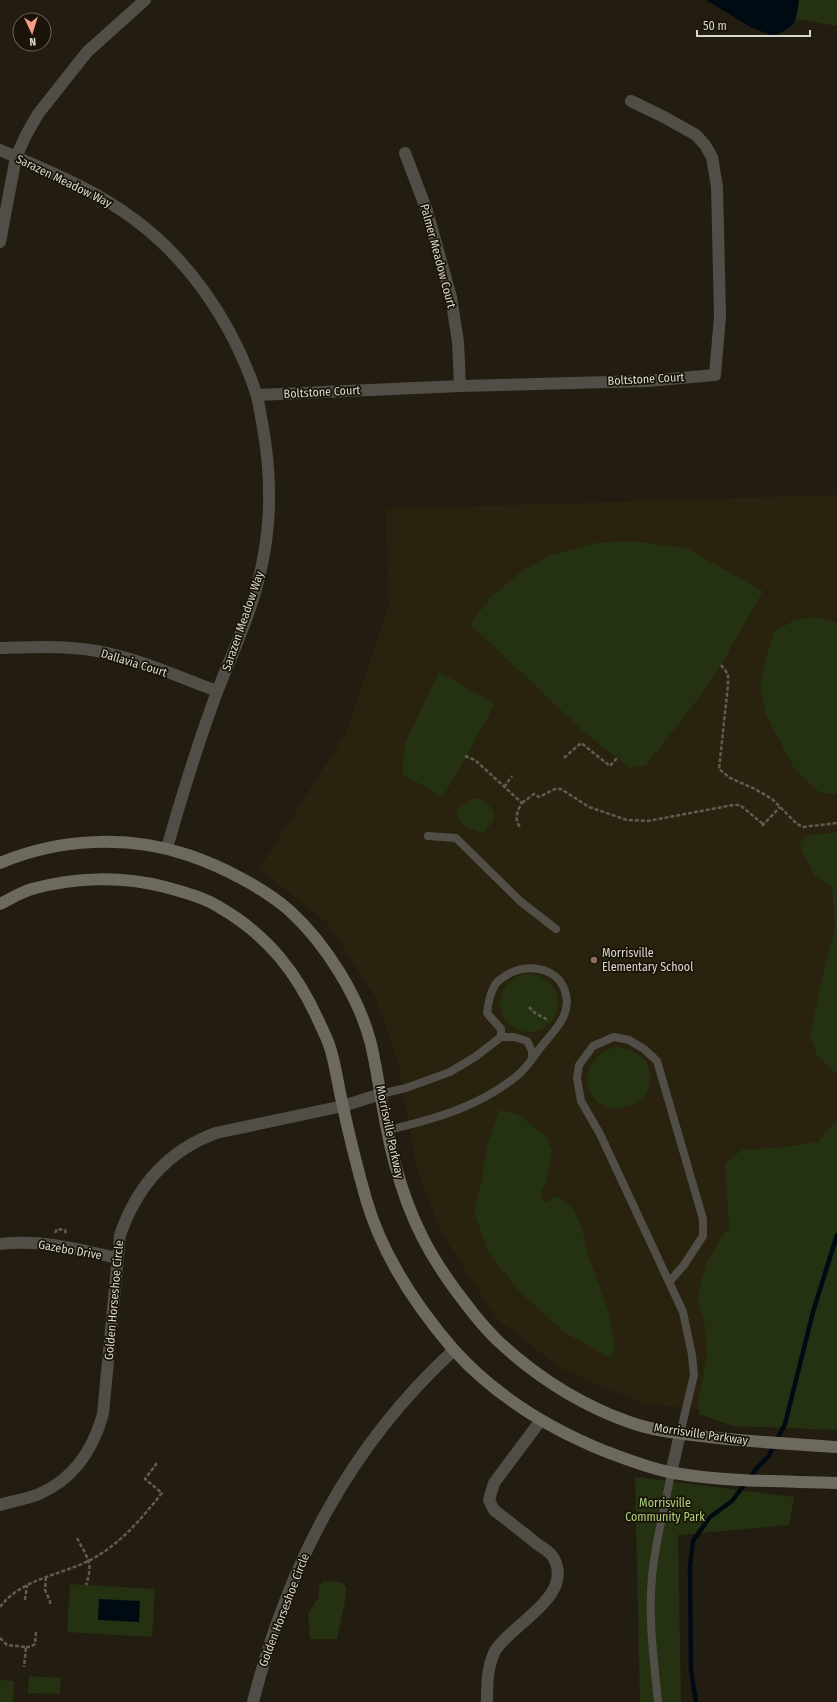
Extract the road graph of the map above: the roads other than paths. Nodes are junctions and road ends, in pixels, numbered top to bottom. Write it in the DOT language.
graph roads {
  1 [pos="145,0"];
  2 [pos="631,102"];
  3 [pos="0,150"];
  4 [pos="405,153"];
  5 [pos="16,157"];
  6 [pos="0,242"];
  7 [pos="460,386"];
  8 [pos="257,395"];
  9 [pos="0,648"];
  10 [pos="217,691"];
  11 [pos="428,836"];
  12 [pos="167,848"];
  13 [pos="0,863"];
  14 [pos="0,904"];
  15 [pos="556,929"];
  16 [pos="501,1037"];
  17 [pos="532,1056"];
  18 [pos="381,1094"];
  19 [pos="343,1106"];
  20 [pos="388,1130"];
  21 [pos="0,1244"];
  22 [pos="117,1258"];
  23 [pos="670,1281"];
  24 [pos="454,1350"];
  25 [pos="541,1420"];
  26 [pos="680,1434"];
  27 [pos="837,1447"];
  28 [pos="671,1472"];
  29 [pos="837,1483"];
  30 [pos="0,1505"];
  31 [pos="253,1702"];
  32 [pos="487,1702"];
  33 [pos="658,1702"];
  1 -- 5 [label="street"];
  2 -- 7 [label="street, Boltstone Court"];
  3 -- 5 [label="street, Sarazen Meadow Way"];
  4 -- 7 [label="street, Palmer Meadow Court"];
  5 -- 6 [label="street"];
  5 -- 8 [label="street, Sarazen Meadow Way"];
  7 -- 8 [label="street, Boltstone Court"];
  8 -- 10 [label="street, Sarazen Meadow Way"];
  9 -- 10 [label="street, Dallavia Court"];
  10 -- 12 [label="street, Sarazen Meadow Way"];
  11 -- 15 [label="lane"];
  12 -- 13 [label="main road, Morrisville Parkway"];
  12 -- 18 [label="main road, Morrisville Parkway"];
  14 -- 19 [label="main road"];
  16 -- 17 [label="lane"];
  16 -- 17 [label="lane"];
  16 -- 18 [label="lane"];
  17 -- 20 [label="lane"];
  18 -- 19 [label="street, Golden Horseshoe Circle"];
  18 -- 20 [label="main road, Morrisville Parkway"];
  19 -- 22 [label="street, Golden Horseshoe Circle"];
  19 -- 24 [label="main road"];
  20 -- 26 [label="main road, Morrisville Parkway"];
  21 -- 22 [label="street, Gazebo Drive"];
  22 -- 30 [label="street, Golden Horseshoe Circle"];
  23 -- 23 [label="lane"];
  23 -- 26 [label="lane"];
  24 -- 25 [label="main road"];
  24 -- 31 [label="street, Golden Horseshoe Circle"];
  25 -- 28 [label="main road"];
  25 -- 32 [label="street"];
  26 -- 27 [label="main road, Morrisville Parkway"];
  26 -- 28 [label="street"];
  28 -- 29 [label="main road"];
  28 -- 33 [label="lane"];
}
